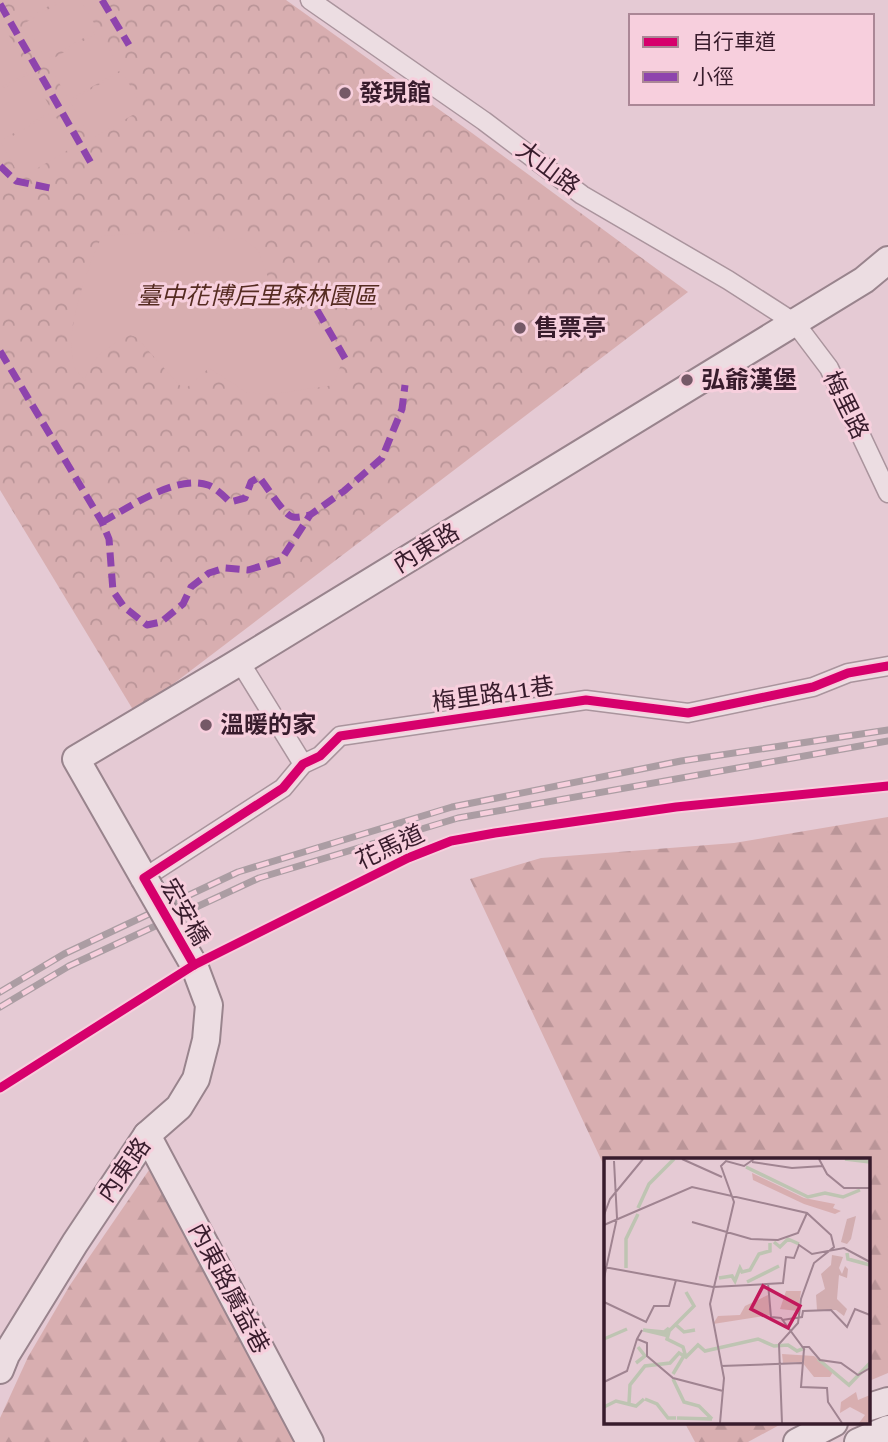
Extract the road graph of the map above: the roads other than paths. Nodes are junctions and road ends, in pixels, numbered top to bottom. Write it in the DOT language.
graph roads {
  1 [pos="310,0"];
  2 [pos="888,260"];
  3 [pos="794,323"];
  4 [pos="888,493"];
  5 [pos="240,662"];
  6 [pos="888,666"];
  7 [pos="303,764"];
  8 [pos="144,878"];
  9 [pos="194,965"];
  10 [pos="147,1135"];
  11 [pos="0,1370"];
  12 [pos="888,1401"];
  13 [pos="870,1407"];
  14 [pos="832,1424"];
  15 [pos="888,1429"];
  16 [pos="310,1442"];
  17 [pos="797,1442"];
  18 [pos="858,1442"];
  1 -- 3 [label="street, 大山路"];
  2 -- 3 [label="street, 內東路"];
  3 -- 4 [label="street, 梅里路"];
  3 -- 5 [label="street, 內東路"];
  5 -- 7 [label="street"];
  5 -- 8 [label="street, 內東路"];
  6 -- 7 [label="street, 梅里路41巷"];
  7 -- 8 [label="street, 梅里路41巷"];
  8 -- 9 [label="street, 宏安橋, bridge"];
  9 -- 10 [label="street, 內東路"];
  10 -- 11 [label="street, 內東路"];
  10 -- 16 [label="street, 內東路廣益巷"];
  12 -- 13 [label="street"];
  14 -- 17 [label="street"];
  15 -- 18 [label="street"];
}
